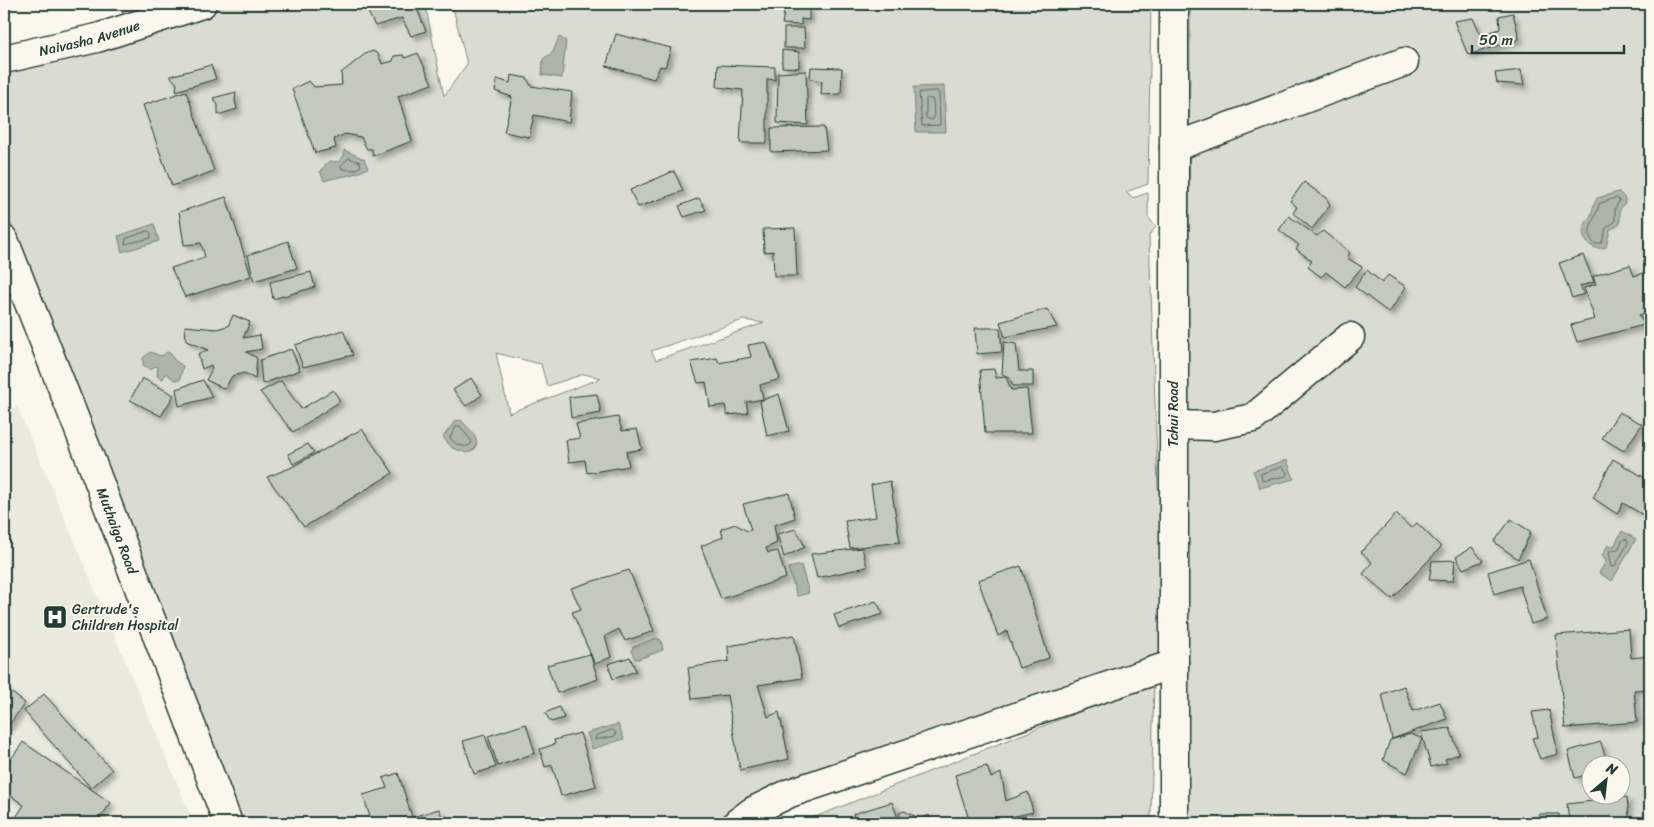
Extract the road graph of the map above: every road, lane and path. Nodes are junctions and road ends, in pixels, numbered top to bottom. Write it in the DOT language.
graph roads {
  1 [pos="202,4"];
  2 [pos="1174,4"];
  3 [pos="4,59"];
  4 [pos="1404,62"];
  5 [pos="1174,147"];
  6 [pos="4,240"];
  7 [pos="1350,337"];
  8 [pos="1174,425"];
  9 [pos="1174,664"];
  10 [pos="228,823"];
  11 [pos="737,823"];
  12 [pos="1174,823"];
  1 -- 3 [label="street, Naivasha Avenue"];
  2 -- 5 [label="street, Tchui Road"];
  4 -- 5 [label="street"];
  5 -- 8 [label="street, Tchui Road"];
  6 -- 10 [label="street, Muthaiga Road"];
  7 -- 8 [label="street"];
  8 -- 9 [label="street, Tchui Road"];
  9 -- 11 [label="street"];
  9 -- 12 [label="street, Tchui Road"];
}
